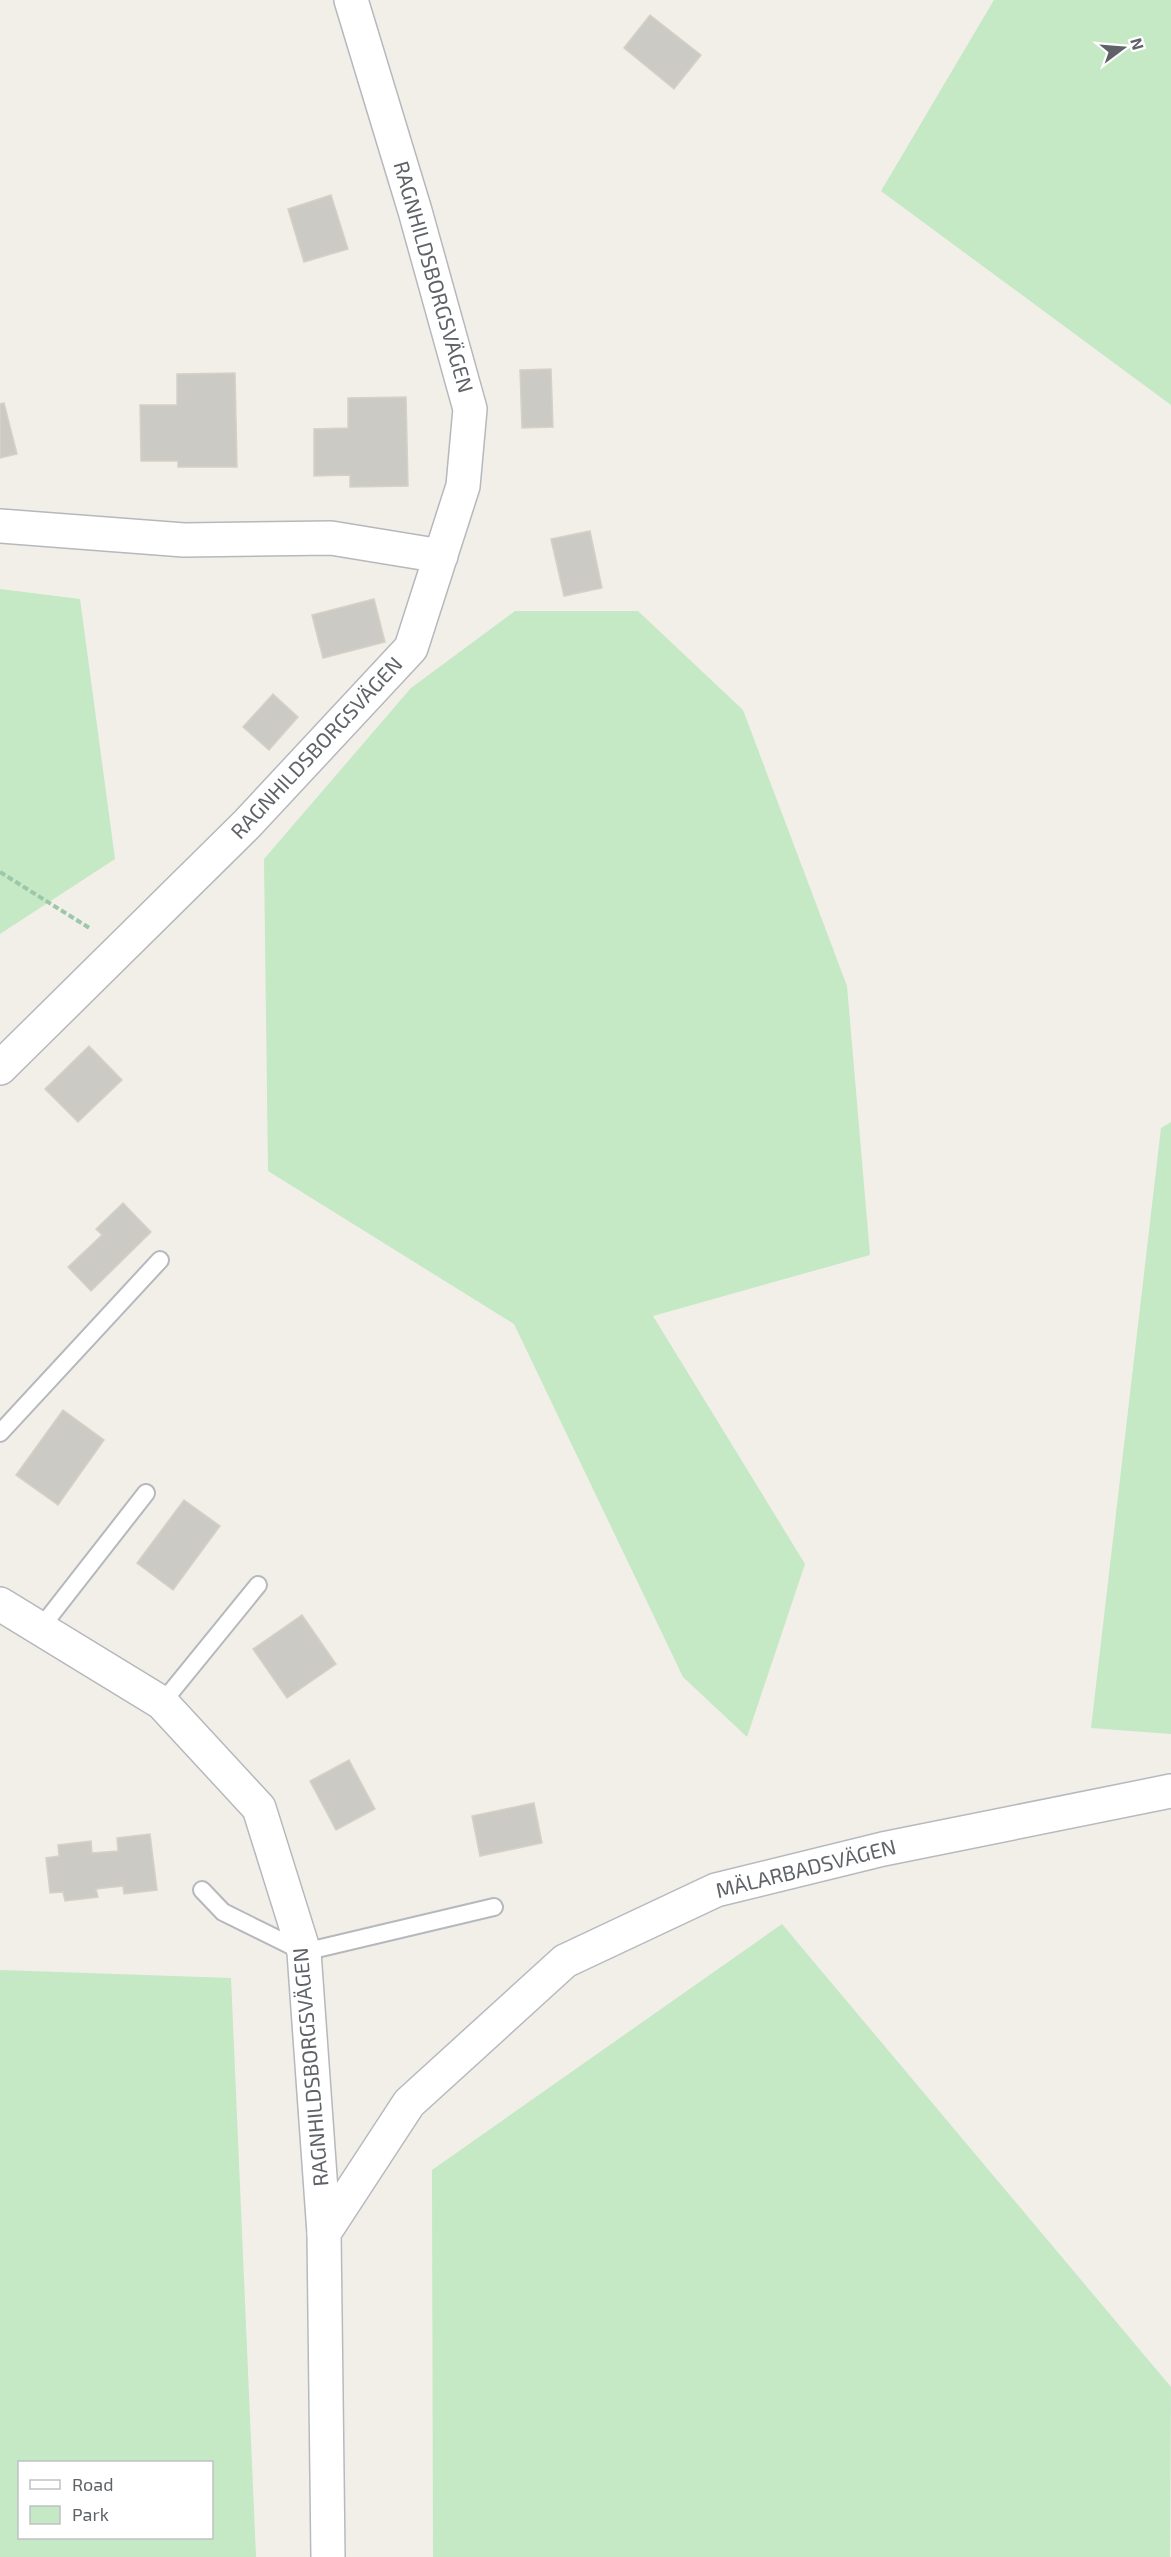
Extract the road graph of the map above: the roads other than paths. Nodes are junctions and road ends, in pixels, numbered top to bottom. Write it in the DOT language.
graph roads {
  1 [pos="351,0"];
  2 [pos="0,526"];
  3 [pos="441,556"];
  4 [pos="0,1068"];
  5 [pos="160,1260"];
  6 [pos="0,1433"];
  7 [pos="146,1493"];
  8 [pos="258,1585"];
  9 [pos="0,1604"];
  10 [pos="39,1630"];
  11 [pos="162,1703"];
  12 [pos="1171,1791"];
  13 [pos="202,1890"];
  14 [pos="494,1907"];
  15 [pos="304,1952"];
  16 [pos="324,2233"];
  17 [pos="328,2557"];
  1 -- 3 [label="street, RAGNHILDSBORGSVÄGEN"];
  2 -- 3 [label="street"];
  3 -- 4 [label="street, RAGNHILDSBORGSVÄGEN"];
  5 -- 6 [label="lane"];
  7 -- 10 [label="lane"];
  8 -- 11 [label="lane"];
  9 -- 10 [label="street, RAGNHILDSBORGSVÄGEN"];
  10 -- 11 [label="street, RAGNHILDSBORGSVÄGEN"];
  11 -- 15 [label="street, RAGNHILDSBORGSVÄGEN"];
  12 -- 16 [label="street, MÄLARBADSVÄGEN"];
  13 -- 15 [label="lane"];
  14 -- 15 [label="lane"];
  15 -- 16 [label="street, RAGNHILDSBORGSVÄGEN"];
  16 -- 17 [label="street, RAGNHILDSBORGSVÄGEN"];
}
